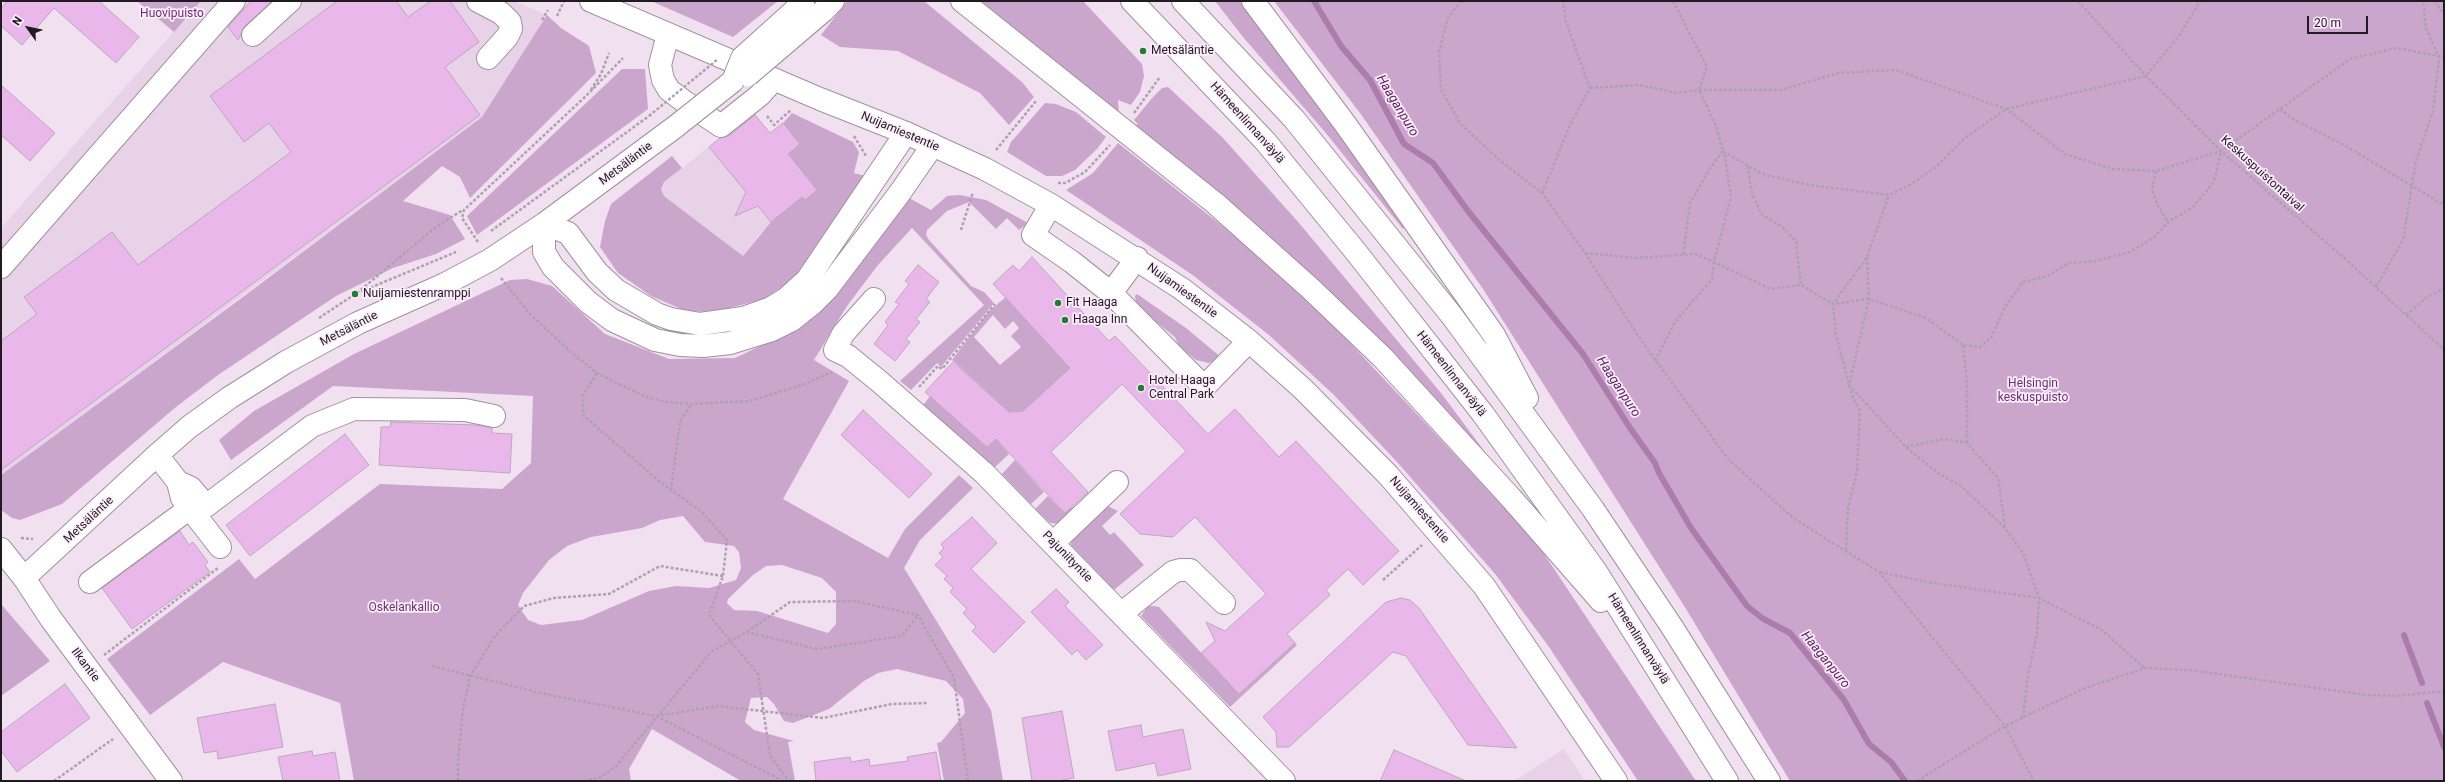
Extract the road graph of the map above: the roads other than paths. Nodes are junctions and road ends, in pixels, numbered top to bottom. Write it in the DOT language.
graph roads {
  1 [pos="234,1"];
  2 [pos="290,1"];
  3 [pos="478,1"];
  4 [pos="591,1"];
  5 [pos="962,1"];
  6 [pos="1132,1"];
  7 [pos="1183,1"];
  8 [pos="1253,1"];
  9 [pos="816,4"];
  10 [pos="668,34"];
  11 [pos="253,36"];
  12 [pos="488,58"];
  13 [pos="774,79"];
  14 [pos="906,133"];
  15 [pos="933,145"];
  16 [pos="1051,205"];
  17 [pos="544,224"];
  18 [pos="1137,258"];
  19 [pos="1,267"];
  20 [pos="1111,293"];
  21 [pos="874,299"];
  22 [pos="1250,341"];
  23 [pos="494,416"];
  24 [pos="157,455"];
  25 [pos="1557,458"];
  26 [pos="178,482"];
  27 [pos="1117,482"];
  28 [pos="190,508"];
  29 [pos="1053,543"];
  30 [pos="220,547"];
  31 [pos="1,549"];
  32 [pos="24,578"];
  33 [pos="90,582"];
  34 [pos="1224,603"];
  35 [pos="1122,613"];
  36 [pos="1644,649"];
  37 [pos="170,781"];
  38 [pos="1284,781"];
  39 [pos="1616,781"];
  40 [pos="1727,781"];
  41 [pos="1769,781"];
  1 -- 19 [label="main road"];
  2 -- 11 [label="main road"];
  3 -- 12 [label="main road"];
  4 -- 10 [label="main road, Nuijamiestentie"];
  5 -- 36 [label="main road"];
  6 -- 36 [label="main road, Hämeenlinnanväylä"];
  7 -- 25 [label="main road"];
  8 -- 25 [label="main road"];
  9 -- 17 [label="main road, Metsäläntie, bridge"];
  10 -- 13 [label="main road, Nuijamiestentie"];
  10 -- 13 [label="main road"];
  13 -- 14 [label="main road, Nuijamiestentie"];
  14 -- 15 [label="main road, Nuijamiestentie"];
  14 -- 17 [label="main road"];
  15 -- 16 [label="main road, Nuijamiestentie"];
  15 -- 17 [label="main road"];
  16 -- 18 [label="main road, Nuijamiestentie"];
  16 -- 20 [label="main road"];
  17 -- 24 [label="main road, Metsäläntie"];
  18 -- 20 [label="main road"];
  18 -- 22 [label="main road, Nuijamiestentie"];
  20 -- 22 [label="main road"];
  21 -- 29 [label="main road, Pajuniityntie"];
  22 -- 39 [label="main road, Nuijamiestentie"];
  23 -- 26 [label="main road"];
  24 -- 26 [label="main road"];
  24 -- 32 [label="main road, Metsäläntie"];
  25 -- 41 [label="main road"];
  26 -- 28 [label="main road"];
  27 -- 29 [label="main road"];
  28 -- 30 [label="main road"];
  28 -- 33 [label="main road"];
  29 -- 35 [label="main road, Pajuniityntie"];
  31 -- 32 [label="main road, Ilkantie"];
  32 -- 37 [label="main road, Ilkantie"];
  34 -- 35 [label="main road"];
  35 -- 38 [label="main road, Pajuniityntie"];
  36 -- 40 [label="main road, Hämeenlinnanväylä"];
}
